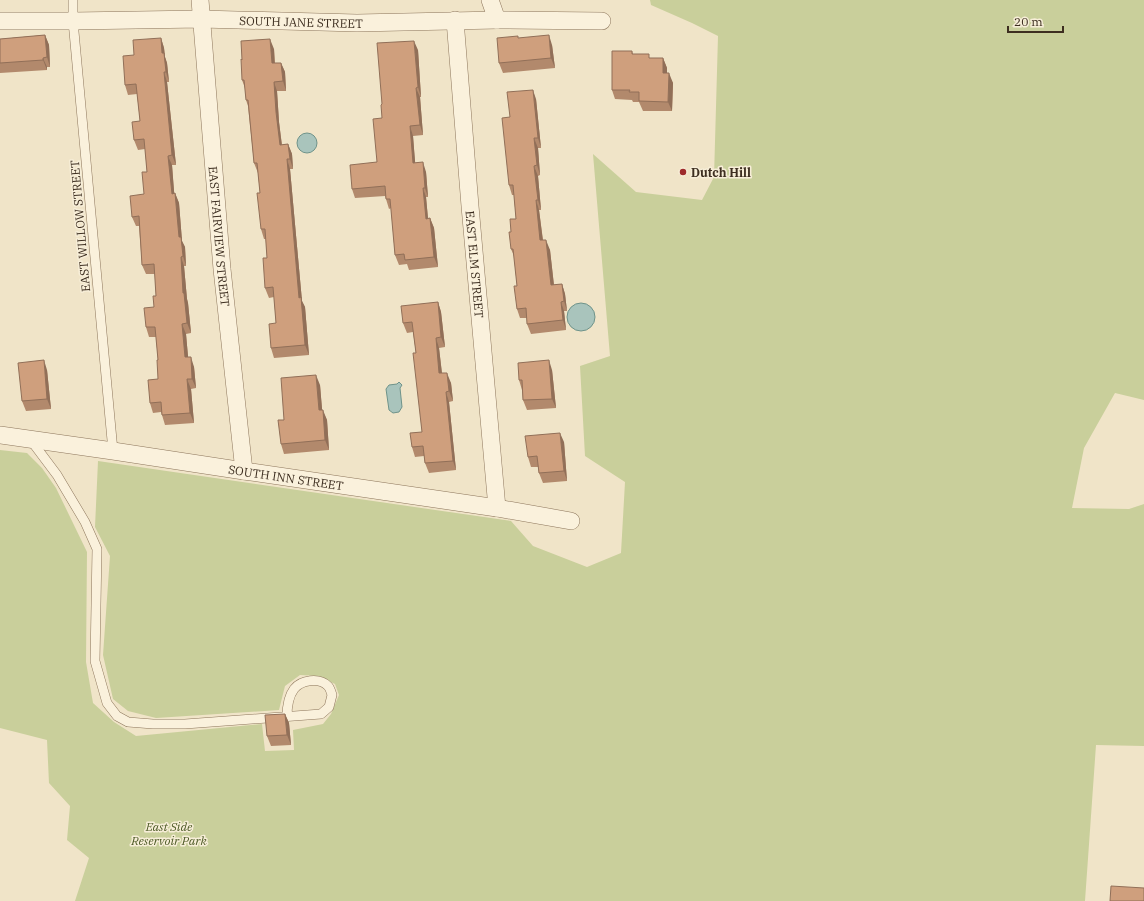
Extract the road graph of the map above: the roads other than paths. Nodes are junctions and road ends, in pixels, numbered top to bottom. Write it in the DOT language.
graph roads {
  1 [pos="73,0"];
  2 [pos="200,0"];
  3 [pos="490,0"];
  4 [pos="201,19"];
  5 [pos="0,20"];
  6 [pos="455,20"];
  7 [pos="497,20"];
  8 [pos="73,21"];
  9 [pos="602,21"];
  10 [pos="0,435"];
  11 [pos="30,439"];
  12 [pos="113,451"];
  13 [pos="244,471"];
  14 [pos="497,508"];
  15 [pos="571,521"];
  16 [pos="286,717"];
  1 -- 8 [label="lane, EAST WILLOW STREET"];
  2 -- 4 [label="street, EAST FAIRVIEW STREET"];
  3 -- 7 [label="street"];
  4 -- 6 [label="street, SOUTH JANE STREET"];
  4 -- 8 [label="street, SOUTH JANE STREET"];
  4 -- 13 [label="street, EAST FAIRVIEW STREET"];
  5 -- 8 [label="street, SOUTH JANE STREET"];
  6 -- 7 [label="street, SOUTH JANE STREET"];
  6 -- 14 [label="street, EAST ELM STREET"];
  7 -- 9 [label="street, SOUTH JANE STREET"];
  8 -- 12 [label="lane, EAST WILLOW STREET"];
  10 -- 11 [label="street, SOUTH INN STREET"];
  11 -- 12 [label="street, SOUTH INN STREET"];
  11 -- 16 [label="lane"];
  12 -- 13 [label="street, SOUTH INN STREET"];
  13 -- 14 [label="street, SOUTH INN STREET"];
  14 -- 15 [label="street, SOUTH INN STREET"];
  16 -- 16 [label="lane"];
}
